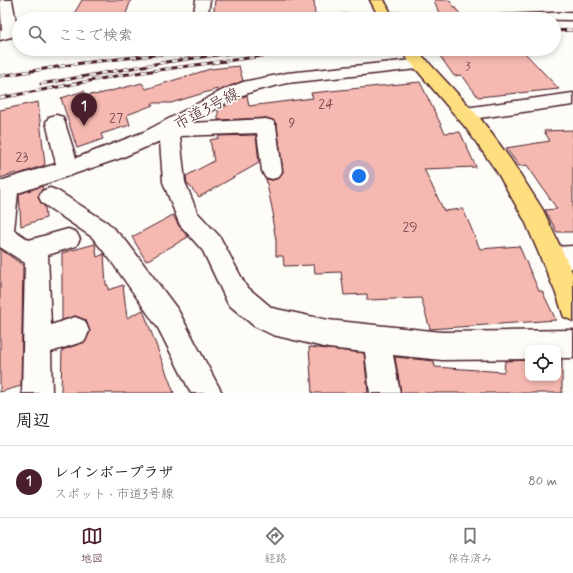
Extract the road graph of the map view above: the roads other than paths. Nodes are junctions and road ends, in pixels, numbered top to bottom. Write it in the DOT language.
graph roads {
  1 [pos="21,0"];
  2 [pos="203,0"];
  3 [pos="377,0"];
  4 [pos="3,3"];
  5 [pos="201,12"];
  6 [pos="384,12"];
  7 [pos="573,16"];
  8 [pos="561,17"];
  9 [pos="0,35"];
  10 [pos="414,57"];
  11 [pos="573,99"];
  12 [pos="465,114"];
  13 [pos="56,122"];
  14 [pos="169,128"];
  15 [pos="68,170"];
  16 [pos="272,171"];
  17 [pos="4,189"];
  18 [pos="50,198"];
  19 [pos="68,239"];
  20 [pos="27,251"];
  21 [pos="563,258"];
  22 [pos="573,308"];
  23 [pos="75,331"];
  24 [pos="377,339"];
  25 [pos="36,343"];
  26 [pos="573,344"];
  27 [pos="37,393"];
  28 [pos="207,393"];
  29 [pos="385,393"];
  1 -- 4 [label="street"];
  2 -- 5 [label="street"];
  3 -- 6 [label="main road"];
  4 -- 9 [label="street"];
  7 -- 8 [label="street"];
  10 -- 12 [label="main road"];
  10 -- 14 [label="street, 市道3号線"];
  11 -- 12 [label="street"];
  12 -- 21 [label="main road"];
  13 -- 15 [label="street"];
  14 -- 15 [label="street, 市道3号線"];
  14 -- 16 [label="street"];
  14 -- 24 [label="street"];
  15 -- 17 [label="street, 市道3号線"];
  17 -- 20 [label="street"];
  18 -- 28 [label="street"];
  19 -- 20 [label="street"];
  20 -- 25 [label="street"];
  21 -- 22 [label="main road"];
  23 -- 25 [label="street"];
  24 -- 26 [label="street"];
  24 -- 29 [label="street"];
  25 -- 27 [label="street"];
}
